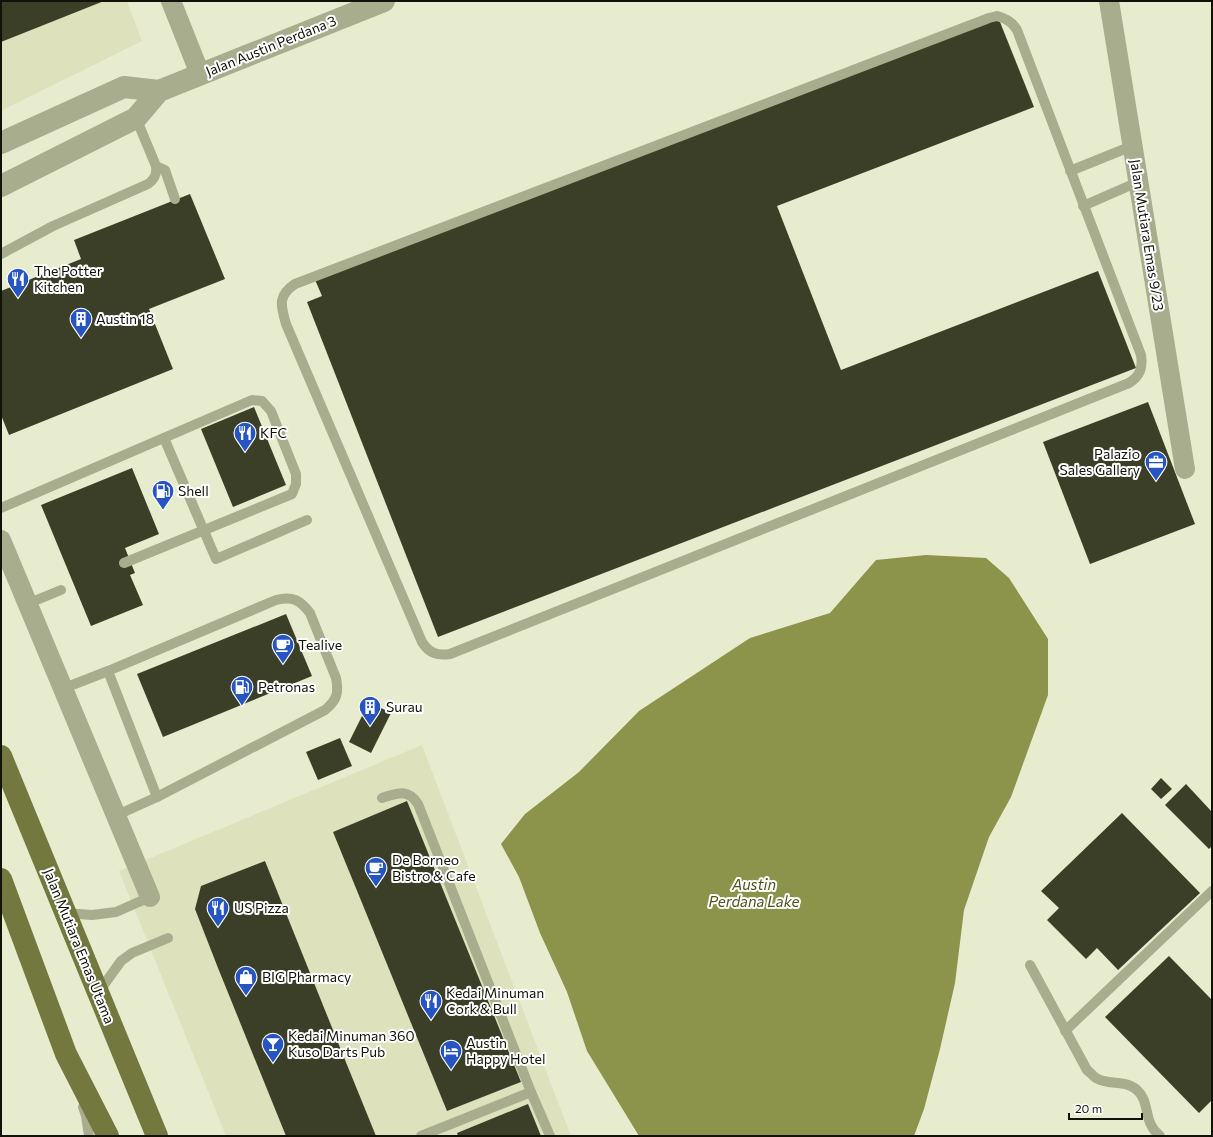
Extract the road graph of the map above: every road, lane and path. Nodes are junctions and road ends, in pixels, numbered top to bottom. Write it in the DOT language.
graph roads {
  1 [pos="384,1"];
  2 [pos="1109,1"];
  3 [pos="177,3"];
  4 [pos="200,74"];
  5 [pos="124,87"];
  6 [pos="159,91"];
  7 [pos="136,118"];
  8 [pos="1,143"];
  9 [pos="1132,146"];
  10 [pos="156,166"];
  11 [pos="1070,171"];
  12 [pos="1138,182"];
  13 [pos="1,186"];
  14 [pos="175,199"];
  15 [pos="1083,206"];
  16 [pos="1,254"];
  17 [pos="164,438"];
  18 [pos="1185,469"];
  19 [pos="1,508"];
  20 [pos="307,520"];
  21 [pos="204,531"];
  22 [pos="1,540"];
  23 [pos="124,563"];
  24 [pos="61,590"];
  25 [pos="27,604"];
  26 [pos="108,671"];
  27 [pos="62,689"];
  28 [pos="1,756"];
  29 [pos="157,797"];
  30 [pos="382,798"];
  31 [pos="115,816"];
  32 [pos="1,879"];
  33 [pos="1212,891"];
  34 [pos="150,897"];
  35 [pos="65,913"];
  36 [pos="168,938"];
  37 [pos="1030,965"];
  38 [pos="98,993"];
  39 [pos="1065,1031"];
  40 [pos="66,1054"];
  41 [pos="531,1092"];
  42 [pos="89,1136"];
  43 [pos="108,1136"];
  44 [pos="157,1136"];
  45 [pos="421,1136"];
  46 [pos="550,1136"];
  47 [pos="1160,1136"];
  1 -- 4 [label="street, Jalan Austin Perdana 3"];
  2 -- 9 [label="street, Jalan Mutiara Emas 9/23"];
  3 -- 4 [label="street"];
  4 -- 6 [label="street, Jalan Austin Perdana 3"];
  5 -- 6 [label="street, Jalan Austin Perdana 3"];
  5 -- 7 [label="street"];
  5 -- 8 [label="street"];
  6 -- 7 [label="street, Jalan Austin Perdana 3"];
  7 -- 10 [label="lane"];
  7 -- 13 [label="street, Jalan Austin Perdana 3"];
  9 -- 11 [label="lane"];
  9 -- 12 [label="street, Jalan Mutiara Emas 9/23"];
  10 -- 14 [label="lane"];
  10 -- 16 [label="lane"];
  11 -- 15 [label="lane"];
  11 -- 15 [label="lane"];
  12 -- 15 [label="lane"];
  12 -- 18 [label="street, Jalan Mutiara Emas 9/23"];
  17 -- 19 [label="lane"];
  17 -- 21 [label="lane"];
  17 -- 21 [label="lane"];
  20 -- 21 [label="lane"];
  21 -- 23 [label="lane"];
  22 -- 25 [label="street"];
  24 -- 25 [label="lane"];
  25 -- 27 [label="street"];
  26 -- 27 [label="lane"];
  26 -- 29 [label="lane"];
  26 -- 29 [label="lane"];
  27 -- 31 [label="street"];
  28 -- 35 [label="main road, Jalan Mutiara Emas Utama"];
  29 -- 31 [label="lane"];
  30 -- 41 [label="lane"];
  31 -- 34 [label="street"];
  32 -- 40 [label="main road"];
  33 -- 39 [label="lane"];
  34 -- 35 [label="lane"];
  35 -- 38 [label="main road, Jalan Mutiara Emas Utama"];
  36 -- 38 [label="lane"];
  37 -- 39 [label="lane"];
  38 -- 44 [label="main road, Jalan Mutiara Emas Utama"];
  39 -- 47 [label="lane"];
  40 -- 42 [label="lane"];
  40 -- 43 [label="main road"];
  41 -- 45 [label="lane"];
  41 -- 46 [label="lane"];
}
